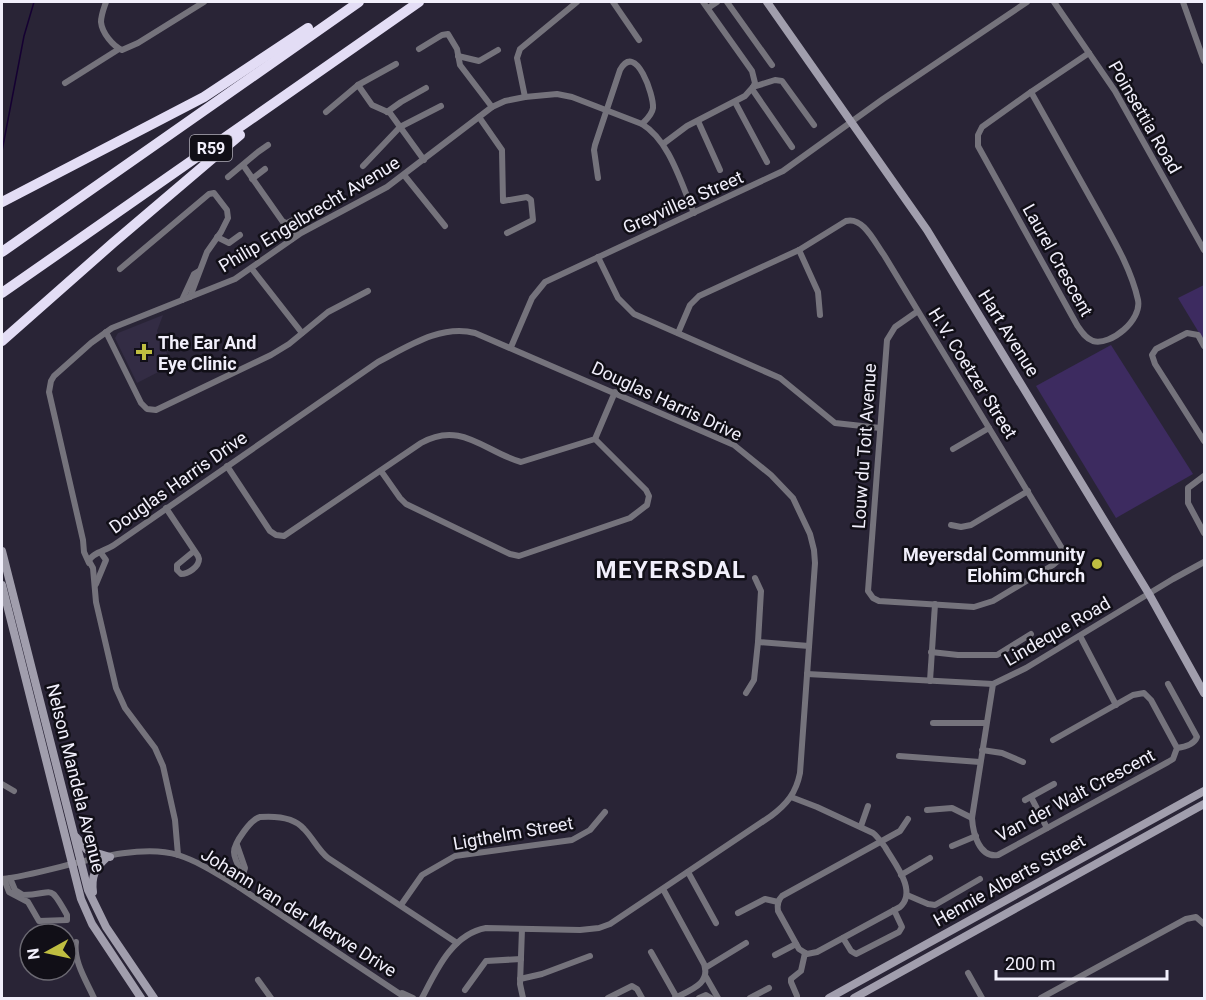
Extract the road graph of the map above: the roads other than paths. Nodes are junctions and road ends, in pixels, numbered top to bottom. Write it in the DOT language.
graph roads {
  1 [pos="106,2"];
  2 [pos="204,2"];
  3 [pos="348,2"];
  4 [pos="359,2"];
  5 [pos="419,2"];
  6 [pos="577,2"];
  7 [pos="613,2"];
  8 [pos="703,2"];
  9 [pos="717,2"];
  10 [pos="726,2"];
  11 [pos="767,2"];
  12 [pos="1027,2"];
  13 [pos="1054,2"];
  14 [pos="1183,2"];
  15 [pos="708,8"];
  16 [pos="639,39"];
  17 [pos="119,48"];
  18 [pos="419,50"];
  19 [pos="498,50"];
  20 [pos="1089,52"];
  21 [pos="458,56"];
  22 [pos="1204,61"];
  23 [pos="396,64"];
  24 [pos="772,65"];
  25 [pos="65,83"];
  26 [pos="358,85"];
  27 [pos="426,88"];
  28 [pos="753,88"];
  29 [pos="1031,92"];
  30 [pos="525,97"];
  31 [pos="735,102"];
  32 [pos="273,105"];
  33 [pos="441,105"];
  34 [pos="492,107"];
  35 [pos="606,111"];
  36 [pos="326,112"];
  37 [pos="387,112"];
  38 [pos="479,117"];
  39 [pos="698,121"];
  40 [pos="853,123"];
  41 [pos="642,124"];
  42 [pos="814,125"];
  43 [pos="400,127"];
  44 [pos="663,144"];
  45 [pos="268,145"];
  46 [pos="792,147"];
  47 [pos="424,160"];
  48 [pos="767,162"];
  49 [pos="243,165"];
  50 [pos="363,166"];
  51 [pos="265,170"];
  52 [pos="720,170"];
  53 [pos="404,175"];
  54 [pos="228,177"];
  55 [pos="597,178"];
  56 [pos="252,179"];
  57 [pos="2,202"];
  58 [pos="312,211"];
  59 [pos="694,213"];
  60 [pos="285,223"];
  61 [pos="445,226"];
  62 [pos="507,233"];
  63 [pos="240,235"];
  64 [pos="217,237"];
  65 [pos="295,237"];
  66 [pos="799,250"];
  67 [pos="1204,250"];
  68 [pos="2,252"];
  69 [pos="598,257"];
  70 [pos="252,269"];
  71 [pos="120,270"];
  72 [pos="199,271"];
  73 [pos="368,291"];
  74 [pos="2,293"];
  75 [pos="190,297"];
  76 [pos="182,300"];
  77 [pos="918,311"];
  78 [pos="820,315"];
  79 [pos="106,332"];
  80 [pos="302,333"];
  81 [pos="678,333"];
  82 [pos="2,342"];
  83 [pos="1204,346"];
  84 [pos="511,347"];
  85 [pos="615,392"];
  86 [pos="880,428"];
  87 [pos="989,428"];
  88 [pos="1203,437"];
  89 [pos="595,439"];
  90 [pos="952,449"];
  91 [pos="227,466"];
  92 [pos="381,471"];
  93 [pos="1204,476"];
  94 [pos="1028,491"];
  95 [pos="166,508"];
  96 [pos="951,525"];
  97 [pos="1204,533"];
  98 [pos="83,540"];
  99 [pos="114,545"];
  100 [pos="2,551"];
  101 [pos="194,551"];
  102 [pos="98,553"];
  103 [pos="106,560"];
  104 [pos="1204,562"];
  105 [pos="91,566"];
  106 [pos="102,568"];
  107 [pos="755,578"];
  108 [pos="2,585"];
  109 [pos="95,585"];
  110 [pos="1149,594"];
  111 [pos="871,596"];
  112 [pos="935,604"];
  113 [pos="1031,634"];
  114 [pos="1080,636"];
  115 [pos="758,642"];
  116 [pos="809,646"];
  117 [pos="931,652"];
  118 [pos="807,674"];
  119 [pos="930,681"];
  120 [pos="993,684"];
  121 [pos="1168,684"];
  122 [pos="746,693"];
  123 [pos="1204,693"];
  124 [pos="1116,705"];
  125 [pos="933,723"];
  126 [pos="982,723"];
  127 [pos="1053,740"];
  128 [pos="1177,748"];
  129 [pos="982,750"];
  130 [pos="899,756"];
  131 [pos="980,762"];
  132 [pos="1023,762"];
  133 [pos="2,783"];
  134 [pos="1054,784"];
  135 [pos="14,791"];
  136 [pos="1204,791"];
  137 [pos="791,797"];
  138 [pos="1204,804"];
  139 [pos="868,806"];
  140 [pos="927,810"];
  141 [pos="605,812"];
  142 [pos="972,818"];
  143 [pos="908,819"];
  144 [pos="861,826"];
  145 [pos="1047,828"];
  146 [pos="73,832"];
  147 [pos="975,836"];
  148 [pos="880,841"];
  149 [pos="952,846"];
  150 [pos="178,855"];
  151 [pos="108,857"];
  152 [pos="930,858"];
  153 [pos="76,864"];
  154 [pos="688,872"];
  155 [pos="901,875"];
  156 [pos="5,879"];
  157 [pos="980,879"];
  158 [pos="239,887"];
  159 [pos="663,889"];
  160 [pos="907,896"];
  161 [pos="778,902"];
  162 [pos="401,905"];
  163 [pos="894,910"];
  164 [pos="98,913"];
  165 [pos="738,913"];
  166 [pos="716,923"];
  167 [pos="1204,924"];
  168 [pos="522,928"];
  169 [pos="843,938"];
  170 [pos="457,943"];
  171 [pos="746,943"];
  172 [pos="796,944"];
  173 [pos="651,952"];
  174 [pos="805,953"];
  175 [pos="590,956"];
  176 [pos="776,956"];
  177 [pos="521,959"];
  178 [pos="78,961"];
  179 [pos="705,968"];
  180 [pos="968,973"];
  181 [pos="706,976"];
  182 [pos="520,979"];
  183 [pos="258,980"];
  184 [pos="769,988"];
  185 [pos="465,990"];
  186 [pos="396,991"];
  187 [pos="797,996"];
  188 [pos="417,998"];
  189 [pos="676,998"];
  190 [pos="94,999"];
  191 [pos="141,999"];
  192 [pos="154,999"];
  193 [pos="271,999"];
  194 [pos="406,999"];
  195 [pos="523,999"];
  196 [pos="608,999"];
  197 [pos="642,999"];
  198 [pos="699,999"];
  199 [pos="711,999"];
  200 [pos="718,999"];
  201 [pos="750,999"];
  202 [pos="829,999"];
  203 [pos="854,999"];
  204 [pos="982,999"];
  205 [pos="1041,999"];
  1 -- 17 [label="street"];
  2 -- 17 [label="street"];
  3 -- 57 [label="highway"];
  4 -- 68 [label="highway, R59"];
  5 -- 32 [label="highway, R59"];
  6 -- 30 [label="street"];
  7 -- 16 [label="street"];
  8 -- 15 [label="street"];
  9 -- 15 [label="street"];
  10 -- 24 [label="street"];
  11 -- 40 [label="street, Hart Avenue"];
  12 -- 40 [label="street, Greyvillea Street"];
  13 -- 20 [label="street, Poinsettia Road"];
  14 -- 22 [label="street"];
  15 -- 28 [label="street"];
  17 -- 25 [label="street"];
  18 -- 21 [label="street"];
  19 -- 21 [label="street"];
  20 -- 29 [label="street"];
  20 -- 67 [label="street, Poinsettia Road"];
  21 -- 34 [label="street"];
  23 -- 26 [label="street"];
  26 -- 36 [label="street"];
  26 -- 37 [label="street"];
  27 -- 37 [label="street"];
  28 -- 31 [label="street"];
  28 -- 42 [label="street"];
  28 -- 46 [label="street"];
  29 -- 29 [label="street, Laurel Crescent"];
  30 -- 34 [label="street, Philip Engelbrecht Avenue"];
  30 -- 35 [label="street, Philip Engelbrecht Avenue"];
  31 -- 39 [label="street"];
  31 -- 48 [label="street"];
  32 -- 74 [label="highway, R59"];
  32 -- 82 [label="highway"];
  33 -- 43 [label="street"];
  34 -- 38 [label="street, Philip Engelbrecht Avenue"];
  35 -- 41 [label="street, Philip Engelbrecht Avenue"];
  35 -- 41 [label="street"];
  35 -- 55 [label="street"];
  37 -- 43 [label="street"];
  38 -- 47 [label="street, Philip Engelbrecht Avenue"];
  38 -- 62 [label="street"];
  39 -- 44 [label="street"];
  39 -- 52 [label="street"];
  40 -- 59 [label="street, Greyvillea Street"];
  40 -- 110 [label="street, Hart Avenue"];
  41 -- 44 [label="street, Philip Engelbrecht Avenue"];
  43 -- 47 [label="street"];
  43 -- 50 [label="street"];
  44 -- 59 [label="street, Philip Engelbrecht Avenue"];
  45 -- 49 [label="street"];
  47 -- 53 [label="street, Philip Engelbrecht Avenue"];
  49 -- 54 [label="street"];
  49 -- 56 [label="street"];
  51 -- 56 [label="street"];
  53 -- 61 [label="street"];
  53 -- 65 [label="street, Philip Engelbrecht Avenue"];
  56 -- 60 [label="street"];
  58 -- 60 [label="street"];
  59 -- 69 [label="street, Greyvillea Street"];
  60 -- 65 [label="street"];
  63 -- 64 [label="street"];
  64 -- 71 [label="street"];
  64 -- 72 [label="street"];
  65 -- 70 [label="street, Philip Engelbrecht Avenue"];
  66 -- 77 [label="street, H.V. Coetzer Street"];
  66 -- 78 [label="street"];
  66 -- 81 [label="street, H.V. Coetzer Street"];
  69 -- 81 [label="street"];
  69 -- 84 [label="street, Greyvillea Street"];
  70 -- 75 [label="street, Philip Engelbrecht Avenue"];
  70 -- 80 [label="street"];
  72 -- 75 [label="street"];
  72 -- 76 [label="street"];
  73 -- 80 [label="street"];
  75 -- 76 [label="street, Philip Engelbrecht Avenue"];
  76 -- 79 [label="street, Philip Engelbrecht Avenue"];
  77 -- 86 [label="street, Louw du Toit Avenue"];
  77 -- 87 [label="street, H.V. Coetzer Street"];
  79 -- 80 [label="street"];
  79 -- 98 [label="street, Philip Engelbrecht Avenue"];
  81 -- 86 [label="street"];
  83 -- 88 [label="street"];
  84 -- 85 [label="street, Douglas Harris Drive"];
  84 -- 91 [label="street, Douglas Harris Drive"];
  85 -- 89 [label="street"];
  85 -- 116 [label="street, Douglas Harris Drive"];
  86 -- 111 [label="street, Louw du Toit Avenue"];
  87 -- 90 [label="street"];
  87 -- 94 [label="street, H.V. Coetzer Street"];
  89 -- 92 [label="street"];
  89 -- 92 [label="street"];
  91 -- 92 [label="street"];
  91 -- 95 [label="street, Douglas Harris Drive"];
  93 -- 97 [label="street"];
  94 -- 96 [label="street"];
  94 -- 112 [label="street, H.V. Coetzer Street"];
  95 -- 99 [label="street, Douglas Harris Drive"];
  95 -- 101 [label="street"];
  98 -- 102 [label="street, Douglas Harris Drive"];
  98 -- 105 [label="street, Douglas Harris Drive"];
  99 -- 102 [label="street"];
  99 -- 103 [label="street, Douglas Harris Drive"];
  100 -- 146 [label="street, Nelson Mandela Avenue"];
  102 -- 103 [label="street, Douglas Harris Drive"];
  102 -- 105 [label="street"];
  103 -- 106 [label="street, Douglas Harris Drive"];
  104 -- 110 [label="street, Lindeque Road"];
  105 -- 106 [label="street"];
  105 -- 109 [label="street, Douglas Harris Drive"];
  106 -- 109 [label="street, Douglas Harris Drive"];
  107 -- 115 [label="street"];
  108 -- 153 [label="street, Nelson Mandela Avenue"];
  109 -- 150 [label="street, Douglas Harris Drive"];
  110 -- 114 [label="street, Lindeque Road"];
  110 -- 123 [label="street, Hart Avenue"];
  111 -- 112 [label="street, H.V. Coetzer Street"];
  112 -- 117 [label="street"];
  113 -- 117 [label="street"];
  114 -- 120 [label="street, Lindeque Road"];
  114 -- 124 [label="street"];
  115 -- 116 [label="street"];
  115 -- 122 [label="street"];
  116 -- 118 [label="street, Douglas Harris Drive"];
  117 -- 119 [label="street"];
  118 -- 119 [label="street, Lindeque Road"];
  118 -- 137 [label="street, Douglas Harris Drive"];
  119 -- 120 [label="street, Lindeque Road"];
  120 -- 126 [label="street, Van der Walt Crescent"];
  121 -- 128 [label="street"];
  124 -- 127 [label="street, Van der Walt Crescent"];
  124 -- 128 [label="street, Van der Walt Crescent"];
  125 -- 126 [label="street"];
  126 -- 129 [label="street, Van der Walt Crescent"];
  128 -- 145 [label="street, Van der Walt Crescent"];
  129 -- 131 [label="street, Van der Walt Crescent"];
  129 -- 132 [label="street"];
  130 -- 131 [label="street"];
  131 -- 142 [label="street, Van der Walt Crescent"];
  133 -- 135 [label="street"];
  134 -- 145 [label="street"];
  136 -- 202 [label="street, Hennie Alberts Street"];
  137 -- 144 [label="street"];
  137 -- 154 [label="street, Douglas Harris Drive"];
  138 -- 203 [label="street, Hennie Alberts Street"];
  139 -- 144 [label="street"];
  140 -- 142 [label="street"];
  141 -- 162 [label="street, Ligthelm Street"];
  142 -- 147 [label="street, Van der Walt Crescent"];
  143 -- 148 [label="street"];
  144 -- 148 [label="street"];
  145 -- 147 [label="street, Van der Walt Crescent"];
  146 -- 151 [label="street"];
  146 -- 153 [label="street, Nelson Mandela Avenue"];
  147 -- 149 [label="street"];
  148 -- 155 [label="street"];
  148 -- 161 [label="street"];
  150 -- 151 [label="street, Johann van der Merwe Drive"];
  150 -- 158 [label="street, Johann van der Merwe Drive"];
  151 -- 153 [label="street, Johann van der Merwe Drive"];
  151 -- 164 [label="street"];
  152 -- 155 [label="street"];
  153 -- 156 [label="street, Johann van der Merwe Drive"];
  153 -- 164 [label="street, Nelson Mandela Avenue"];
  153 -- 191 [label="street, Nelson Mandela Avenue"];
  154 -- 159 [label="street, Douglas Harris Drive"];
  154 -- 166 [label="street"];
  155 -- 160 [label="street"];
  156 -- 156 [label="street"];
  157 -- 160 [label="street"];
  158 -- 162 [label="street"];
  158 -- 186 [label="street, Johann van der Merwe Drive"];
  159 -- 168 [label="street, Douglas Harris Drive"];
  159 -- 179 [label="street"];
  160 -- 163 [label="street"];
  161 -- 165 [label="street"];
  161 -- 172 [label="street"];
  162 -- 170 [label="street"];
  163 -- 169 [label="street"];
  163 -- 169 [label="street"];
  164 -- 192 [label="street, Nelson Mandela Avenue"];
  167 -- 205 [label="street"];
  168 -- 170 [label="street, Douglas Harris Drive"];
  168 -- 177 [label="street"];
  169 -- 174 [label="street"];
  170 -- 188 [label="street, Douglas Harris Drive"];
  171 -- 179 [label="street"];
  172 -- 174 [label="street"];
  172 -- 176 [label="street"];
  173 -- 189 [label="street"];
  174 -- 187 [label="street"];
  175 -- 182 [label="street"];
  177 -- 182 [label="street"];
  177 -- 185 [label="street"];
  178 -- 190 [label="street"];
  179 -- 181 [label="street"];
  180 -- 204 [label="street"];
  181 -- 189 [label="street"];
  181 -- 200 [label="street"];
  182 -- 195 [label="street"];
  183 -- 193 [label="street"];
  184 -- 201 [label="street"];
  186 -- 188 [label="street, Johann van der Merwe Drive"];
  186 -- 194 [label="street, Johann van der Merwe Drive"];
  196 -- 197 [label="street"];
  198 -- 199 [label="street"];
}
